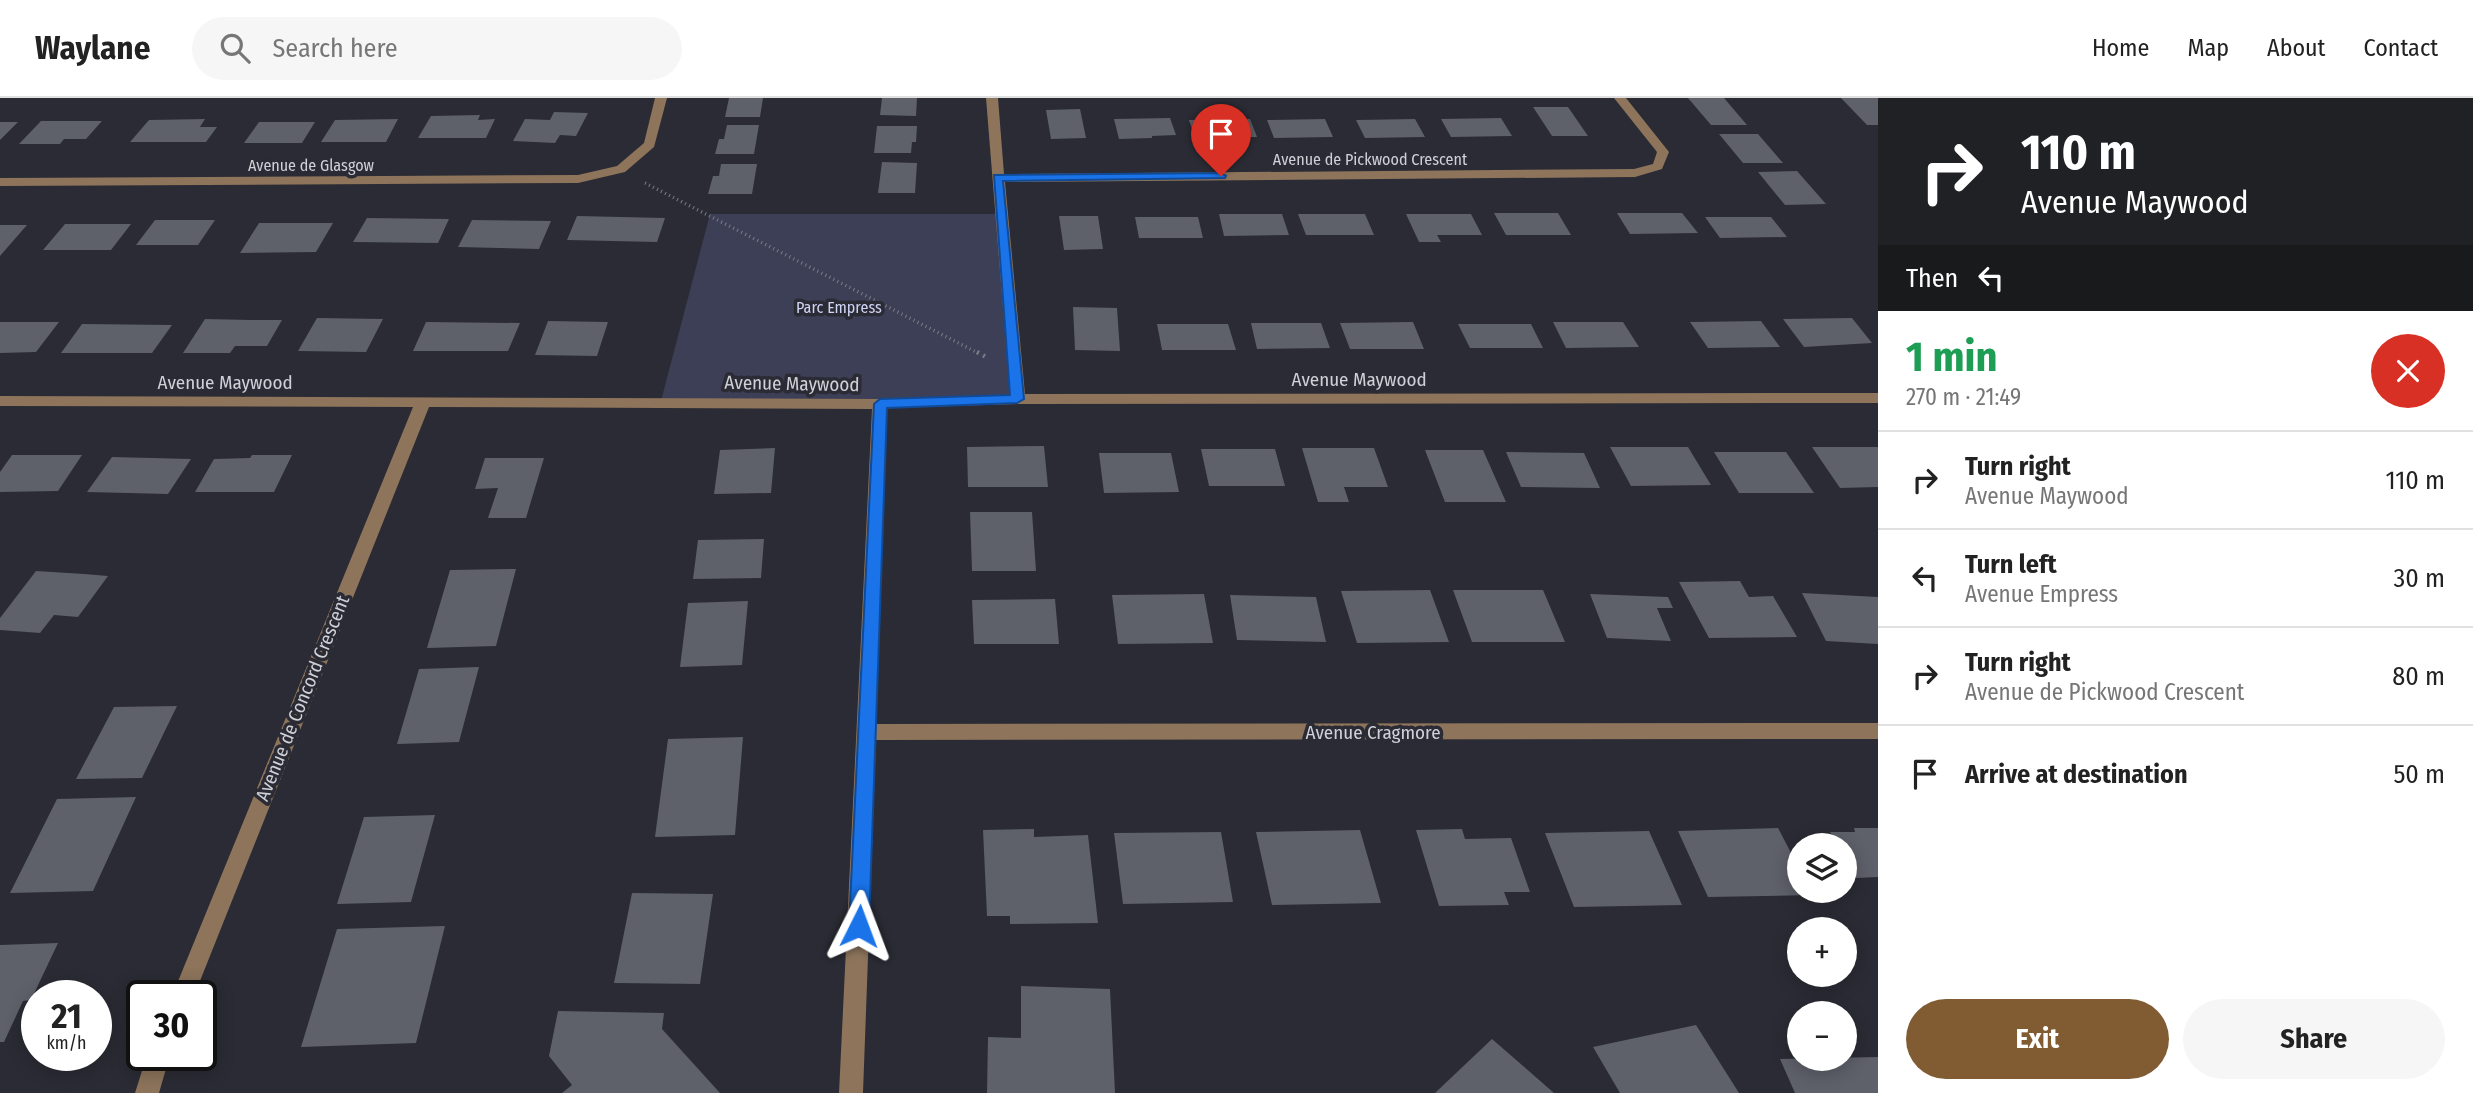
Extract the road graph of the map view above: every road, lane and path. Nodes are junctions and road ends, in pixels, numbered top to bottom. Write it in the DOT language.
graph roads {
  1 [pos="661,98"];
  2 [pos="992,98"];
  3 [pos="1620,98"];
  4 [pos="998,177"];
  5 [pos="641,181"];
  6 [pos="0,182"];
  7 [pos="987,357"];
  8 [pos="1878,398"];
  9 [pos="1017,399"];
  10 [pos="0,401"];
  11 [pos="423,402"];
  12 [pos="880,404"];
  13 [pos="868,732"];
  14 [pos="1878,732"];
  15 [pos="189,980"];
  16 [pos="154,1071"];
  17 [pos="147,1093"];
  18 [pos="851,1093"];
  1 -- 6 [label="street, Avenue de Glasgow"];
  2 -- 4 [label="street"];
  3 -- 4 [label="street, Avenue de Pickwood Crescent"];
  4 -- 9 [label="street"];
  5 -- 7 [label="path"];
  8 -- 9 [label="street, Avenue Maywood"];
  9 -- 12 [label="street, Avenue Maywood"];
  10 -- 11 [label="street, Avenue Maywood"];
  11 -- 12 [label="street, Avenue Maywood"];
  11 -- 15 [label="street, Avenue de Concord Crescent"];
  12 -- 13 [label="street"];
  13 -- 14 [label="street, Avenue Cragmore"];
  13 -- 18 [label="street"];
  16 -- 17 [label="street"];
}
